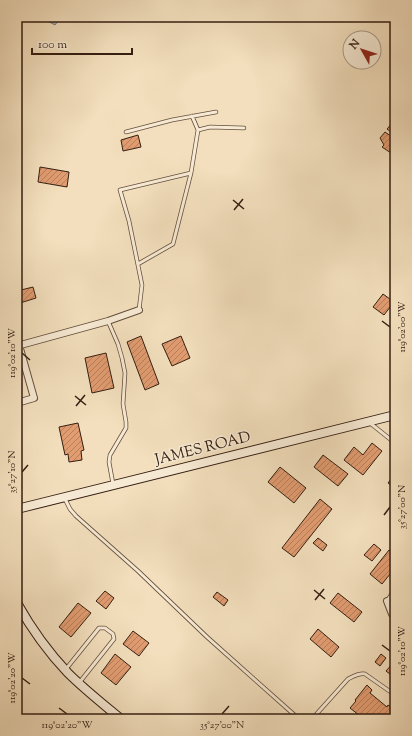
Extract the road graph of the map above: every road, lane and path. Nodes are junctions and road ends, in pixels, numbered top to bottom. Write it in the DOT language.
graph roads {
  1 [pos="216,112"];
  2 [pos="192,116"];
  3 [pos="244,128"];
  4 [pos="198,130"];
  5 [pos="126,132"];
  6 [pos="191,173"];
  7 [pos="138,264"];
  8 [pos="139,310"];
  9 [pos="108,322"];
  10 [pos="18,346"];
  11 [pos="17,403"];
  12 [pos="395,416"];
  13 [pos="369,422"];
  14 [pos="395,443"];
  15 [pos="114,485"];
  16 [pos="64,498"];
  17 [pos="17,509"];
  18 [pos="395,590"];
  19 [pos="387,602"];
  20 [pos="17,603"];
  21 [pos="395,616"];
  22 [pos="65,670"];
  23 [pos="79,683"];
  24 [pos="395,695"];
  25 [pos="121,719"];
  26 [pos="299,719"];
  27 [pos="312,719"];
  1 -- 2 [label="lane"];
  2 -- 4 [label="lane"];
  2 -- 5 [label="lane"];
  3 -- 4 [label="lane"];
  4 -- 6 [label="lane"];
  6 -- 7 [label="lane"];
  6 -- 7 [label="lane"];
  7 -- 8 [label="lane"];
  8 -- 9 [label="street"];
  9 -- 10 [label="street"];
  9 -- 15 [label="lane"];
  10 -- 11 [label="street"];
  12 -- 13 [label="main road, JAMES ROAD"];
  13 -- 14 [label="lane"];
  13 -- 15 [label="main road, JAMES ROAD"];
  15 -- 16 [label="main road, JAMES ROAD"];
  16 -- 17 [label="main road, JAMES ROAD"];
  16 -- 26 [label="lane"];
  18 -- 19 [label="lane"];
  19 -- 21 [label="street"];
  20 -- 22 [label="main road"];
  22 -- 23 [label="main road"];
  22 -- 23 [label="lane"];
  23 -- 25 [label="main road"];
  24 -- 27 [label="lane"];
}
